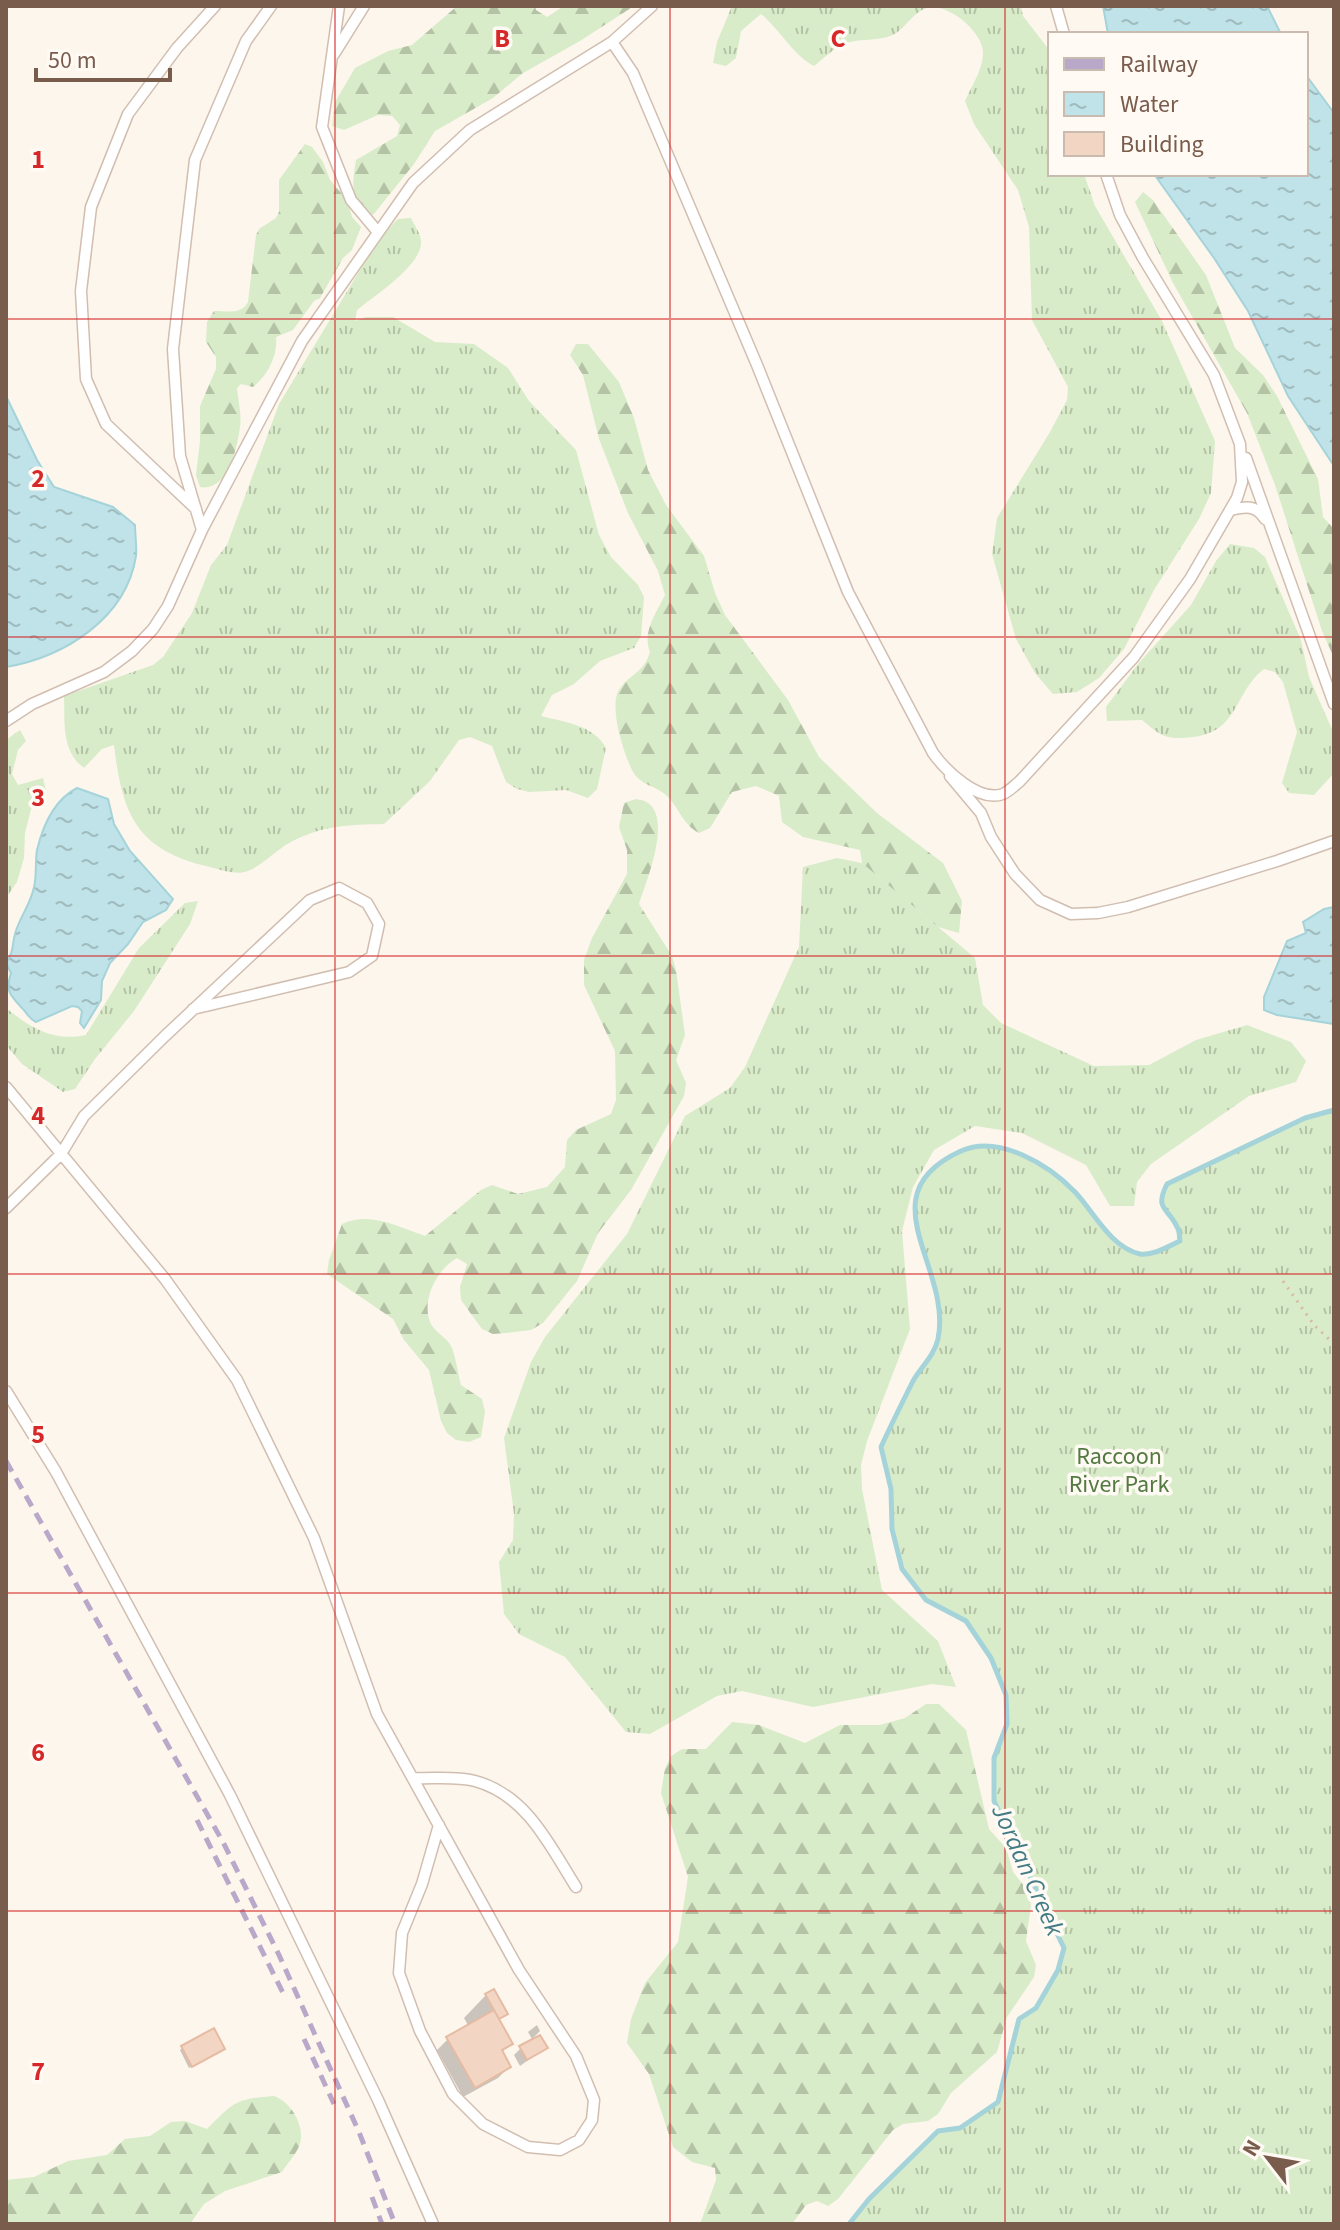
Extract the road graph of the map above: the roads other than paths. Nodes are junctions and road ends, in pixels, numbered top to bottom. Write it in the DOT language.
graph roads {
  1 [pos="215,6"];
  2 [pos="271,6"];
  3 [pos="339,6"];
  4 [pos="364,6"];
  5 [pos="652,6"];
  6 [pos="1056,6"];
  7 [pos="1063,32"];
  8 [pos="612,42"];
  9 [pos="331,59"];
  10 [pos="1107,176"];
  11 [pos="377,231"];
  12 [pos="1240,444"];
  13 [pos="196,509"];
  14 [pos="1231,510"];
  15 [pos="1271,527"];
  16 [pos="202,530"];
  17 [pos="1334,704"];
  18 [pos="6,721"];
  19 [pos="944,768"];
  20 [pos="1334,841"];
  21 [pos="193,1009"];
  22 [pos="6,1087"];
  23 [pos="61,1154"];
  24 [pos="6,1208"];
  25 [pos="6,1391"];
  26 [pos="413,1778"];
  27 [pos="439,1825"];
  28 [pos="576,1887"];
  29 [pos="433,2224"];
  1 -- 13 [label="lane"];
  2 -- 13 [label="lane"];
  3 -- 9 [label="lane"];
  4 -- 9 [label="lane"];
  5 -- 8 [label="lane"];
  6 -- 7 [label="lane"];
  8 -- 11 [label="lane"];
  8 -- 19 [label="lane"];
  9 -- 11 [label="lane"];
  10 -- 12 [label="lane"];
  11 -- 16 [label="lane"];
  12 -- 14 [label="lane"];
  12 -- 15 [label="lane"];
  13 -- 16 [label="lane"];
  14 -- 15 [label="lane"];
  14 -- 19 [label="lane"];
  15 -- 17 [label="lane"];
  16 -- 18 [label="lane"];
  19 -- 20 [label="lane"];
  21 -- 21 [label="lane"];
  21 -- 23 [label="lane"];
  22 -- 23 [label="lane"];
  23 -- 24 [label="lane"];
  23 -- 26 [label="lane"];
  25 -- 29 [label="lane"];
  26 -- 27 [label="lane"];
  26 -- 28 [label="lane"];
  27 -- 27 [label="lane"];
}
